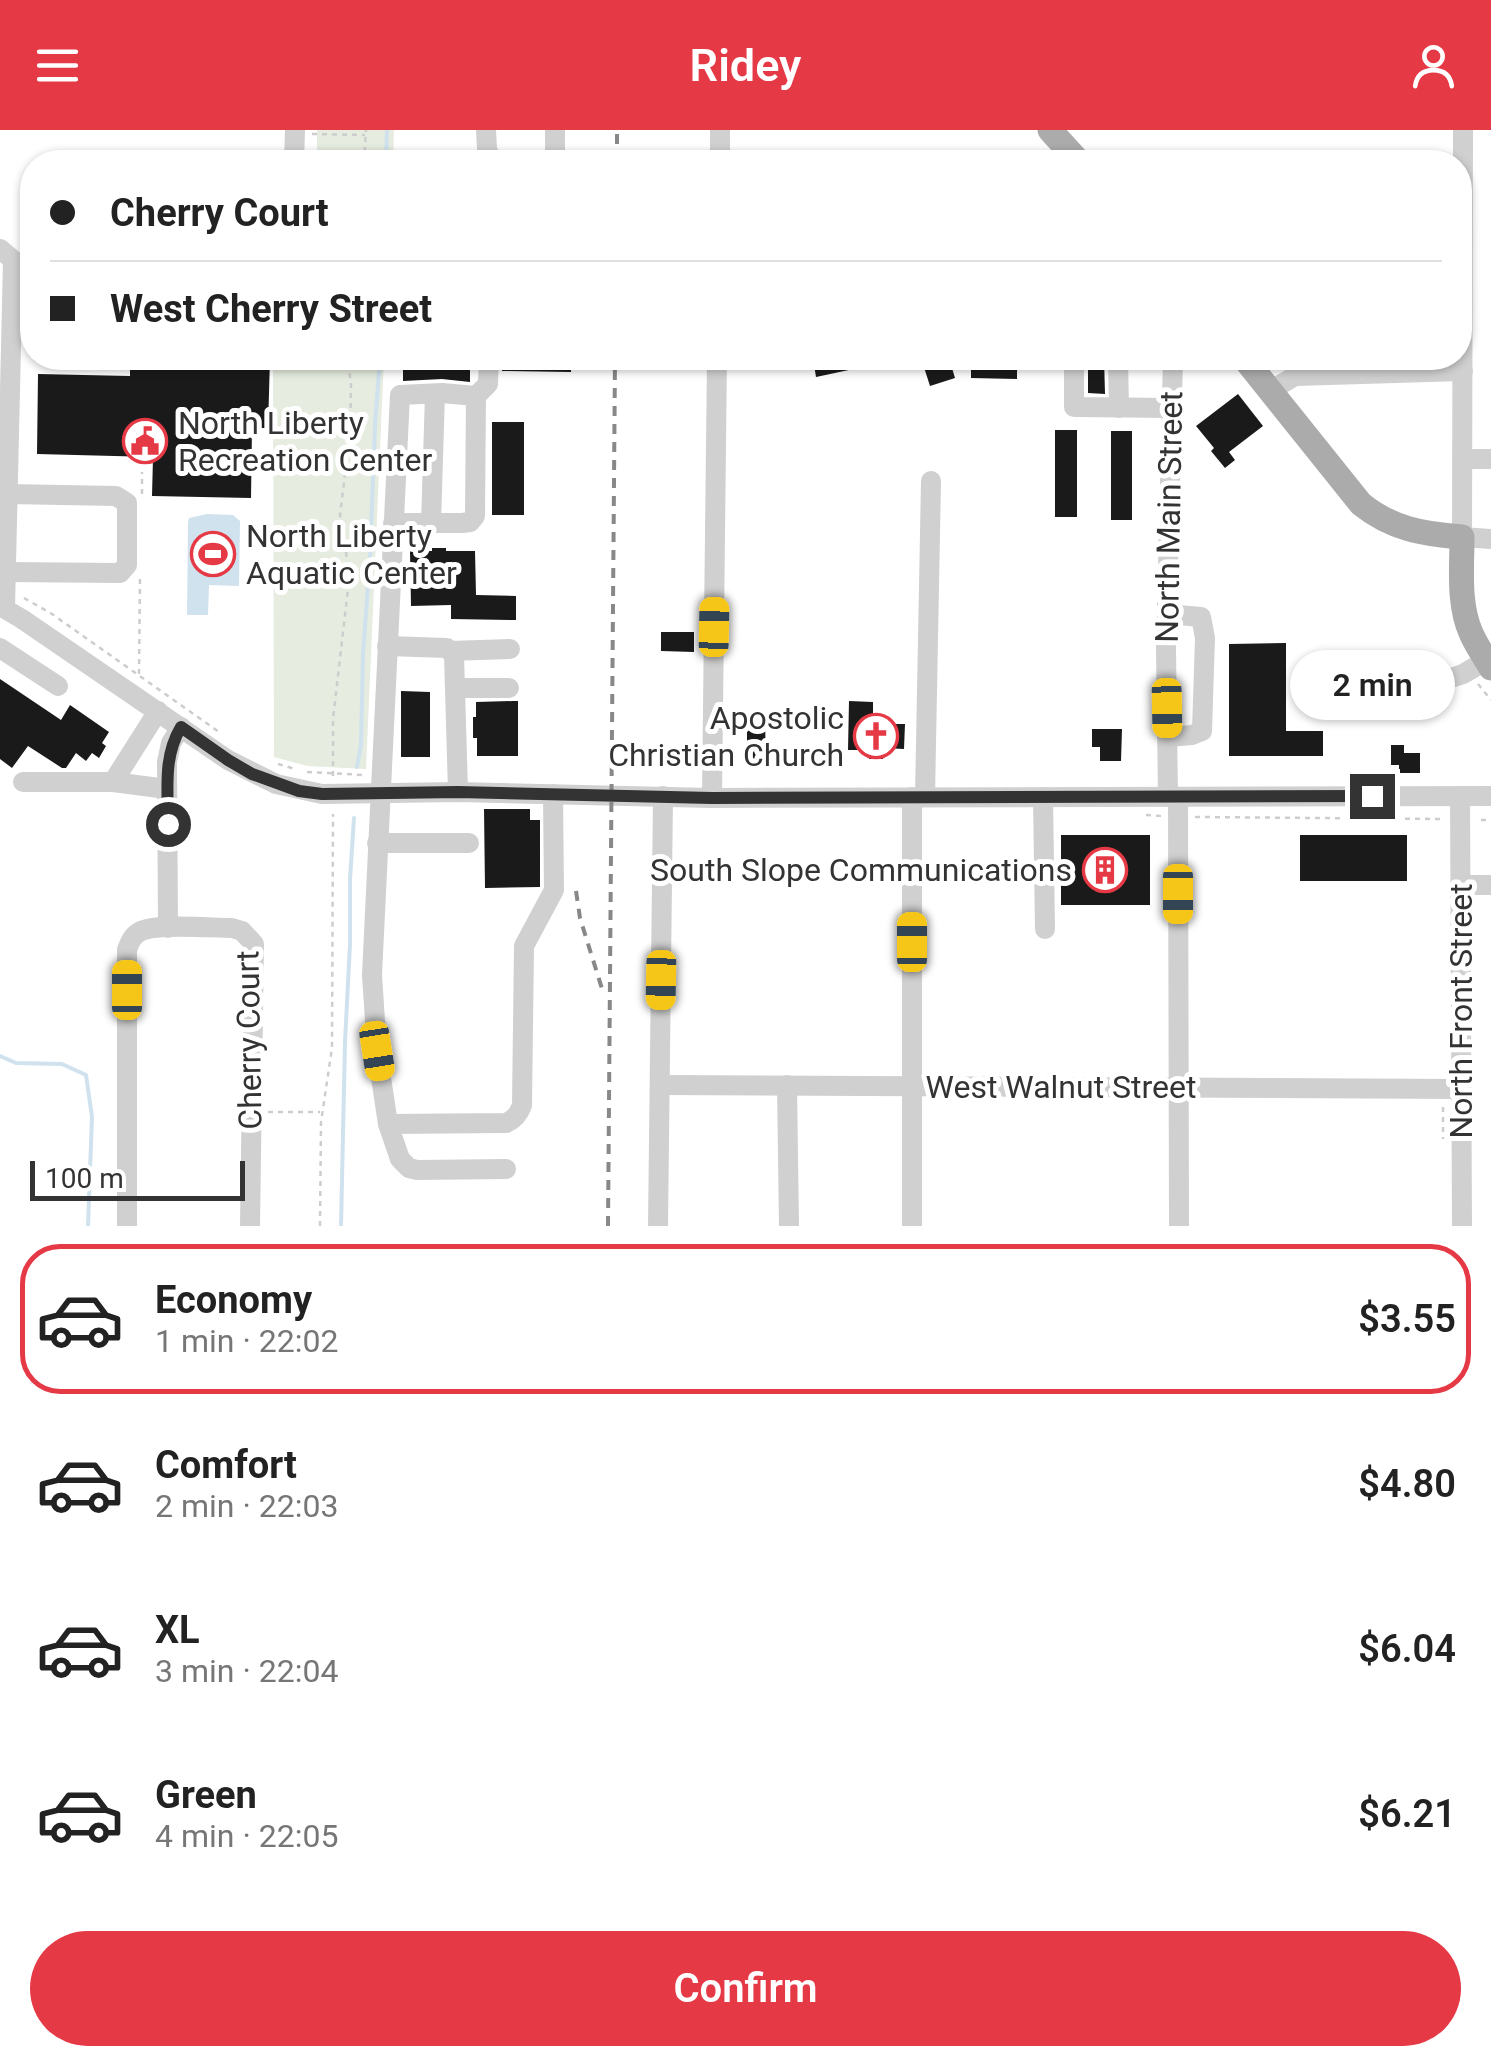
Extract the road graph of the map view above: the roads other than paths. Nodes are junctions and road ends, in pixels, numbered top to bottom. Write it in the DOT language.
graph roads {
  1 [pos="1050,130"];
  2 [pos="1068,150"];
  3 [pos="0,249"];
  4 [pos="488,370"];
  5 [pos="717,370"];
  6 [pos="1074,370"];
  7 [pos="1118,370"];
  8 [pos="1173,370"];
  9 [pos="1253,370"];
  10 [pos="1463,371"];
  11 [pos="1270,391"];
  12 [pos="435,394"];
  13 [pos="476,396"];
  14 [pos="1119,408"];
  15 [pos="1172,408"];
  16 [pos="1464,459"];
  17 [pos="1491,459"];
  18 [pos="931,480"];
  19 [pos="8,494"];
  20 [pos="393,523"];
  21 [pos="431,523"];
  22 [pos="1462,537"];
  23 [pos="1491,538"];
  24 [pos="4,594"];
  25 [pos="1167,614"];
  26 [pos="387,646"];
  27 [pos="0,648"];
  28 [pos="510,649"];
  29 [pos="450,651"];
  30 [pos="1489,664"];
  31 [pos="1373,679"];
  32 [pos="58,686"];
  33 [pos="454,688"];
  34 [pos="509,688"];
  35 [pos="158,711"];
  36 [pos="181,727"];
  37 [pos="1168,737"];
  38 [pos="23,782"];
  39 [pos="113,782"];
  40 [pos="381,784"];
  41 [pos="168,789"];
  42 [pos="458,792"];
  43 [pos="553,794"];
  44 [pos="663,796"];
  45 [pos="1460,796"];
  46 [pos="919,797"];
  47 [pos="1043,797"];
  48 [pos="712,798"];
  49 [pos="1172,803"];
  50 [pos="1486,803"];
  51 [pos="377,843"];
  52 [pos="469,843"];
  53 [pos="1460,885"];
  54 [pos="1491,885"];
  55 [pos="168,928"];
  56 [pos="1045,929"];
  57 [pos="660,1085"];
  58 [pos="787,1085"];
  59 [pos="912,1086"];
  60 [pos="1180,1087"];
  61 [pos="1462,1089"];
  62 [pos="388,1124"];
  63 [pos="506,1169"];
  64 [pos="127,1226"];
  65 [pos="250,1226"];
  66 [pos="658,1226"];
  67 [pos="788,1226"];
  68 [pos="912,1226"];
  69 [pos="1179,1226"];
  70 [pos="1462,1226"];
  1 -- 2 [label="main road"];
  3 -- 19 [label="street"];
  4 -- 13 [label="street"];
  5 -- 48 [label="street"];
  6 -- 14 [label="street"];
  7 -- 14 [label="street"];
  8 -- 15 [label="street, North Main Street"];
  9 -- 11 [label="main road"];
  10 -- 11 [label="street"];
  10 -- 16 [label="street"];
  11 -- 22 [label="main road"];
  12 -- 13 [label="street"];
  12 -- 20 [label="street"];
  12 -- 21 [label="street"];
  13 -- 21 [label="street"];
  14 -- 15 [label="street"];
  15 -- 25 [label="street, North Main Street"];
  16 -- 17 [label="street"];
  16 -- 22 [label="street"];
  18 -- 46 [label="street"];
  19 -- 24 [label="street"];
  19 -- 24 [label="street"];
  20 -- 21 [label="street"];
  20 -- 26 [label="street"];
  22 -- 23 [label="street"];
  22 -- 30 [label="main road"];
  24 -- 35 [label="street"];
  25 -- 37 [label="street, North Main Street"];
  25 -- 37 [label="street"];
  26 -- 29 [label="street"];
  26 -- 40 [label="street"];
  27 -- 32 [label="street"];
  28 -- 29 [label="street"];
  29 -- 33 [label="street"];
  30 -- 31 [label="street"];
  33 -- 34 [label="street"];
  33 -- 42 [label="street"];
  35 -- 36 [label="street"];
  35 -- 39 [label="street"];
  36 -- 40 [label="street"];
  36 -- 41 [label="street"];
  37 -- 49 [label="street, North Main Street"];
  38 -- 39 [label="street"];
  39 -- 41 [label="street"];
  40 -- 42 [label="street"];
  40 -- 51 [label="street"];
  41 -- 55 [label="street"];
  42 -- 43 [label="street"];
  43 -- 44 [label="street"];
  43 -- 62 [label="street"];
  44 -- 48 [label="street"];
  44 -- 57 [label="street"];
  45 -- 49 [label="street"];
  45 -- 50 [label="street"];
  45 -- 53 [label="street, North Front Street"];
  46 -- 47 [label="street"];
  46 -- 48 [label="street"];
  46 -- 59 [label="street"];
  47 -- 49 [label="street"];
  47 -- 56 [label="street"];
  49 -- 60 [label="street, North Main Street"];
  51 -- 52 [label="street"];
  51 -- 62 [label="street"];
  53 -- 54 [label="street"];
  53 -- 61 [label="street, North Front Street"];
  55 -- 64 [label="street, Cherry Court"];
  55 -- 65 [label="street, Cherry Court"];
  57 -- 58 [label="street, West Walnut Street"];
  57 -- 66 [label="street"];
  58 -- 59 [label="street, West Walnut Street"];
  58 -- 67 [label="street"];
  59 -- 60 [label="street, West Walnut Street"];
  59 -- 68 [label="street"];
  60 -- 61 [label="street, West Walnut Street"];
  60 -- 69 [label="street, North Main Street"];
  61 -- 70 [label="street, North Front Street"];
  62 -- 63 [label="street"];
}
